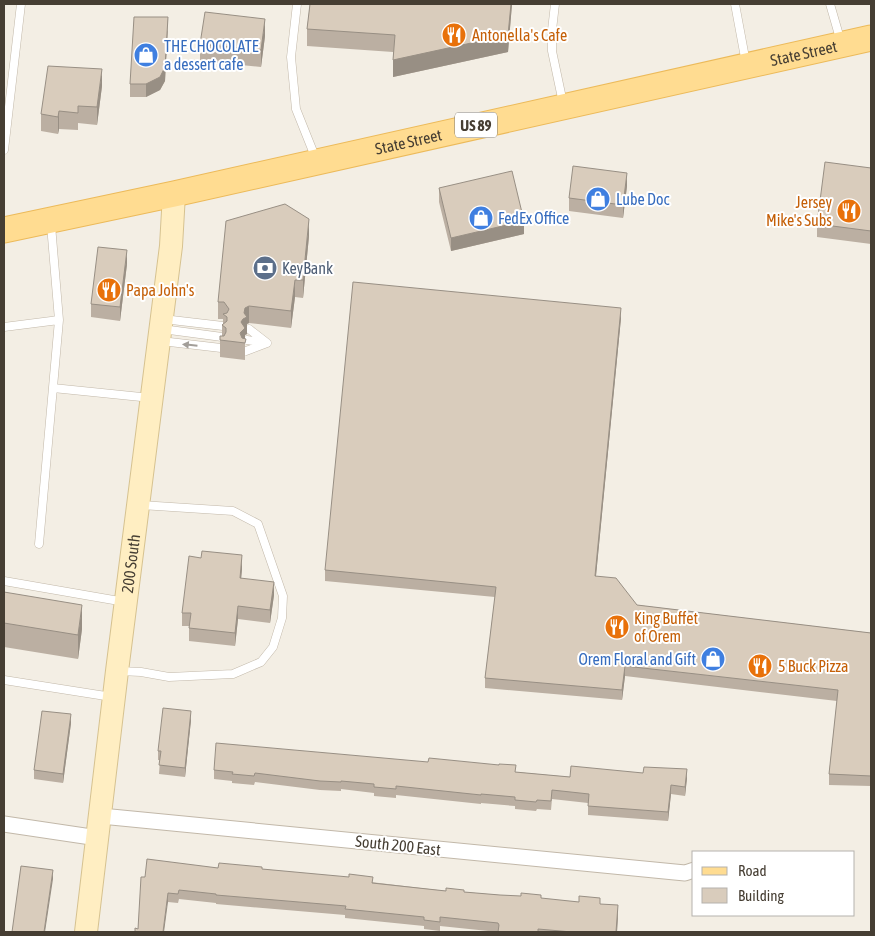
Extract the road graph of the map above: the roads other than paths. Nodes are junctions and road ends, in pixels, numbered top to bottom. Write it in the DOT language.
graph roads {
  1 [pos="21,4"];
  2 [pos="297,4"];
  3 [pos="555,4"];
  4 [pos="735,4"];
  5 [pos="830,4"];
  6 [pos="871,38"];
  7 [pos="842,44"];
  8 [pos="746,65"];
  9 [pos="563,106"];
  10 [pos="4,150"];
  11 [pos="317,161"];
  12 [pos="174,194"];
  13 [pos="51,220"];
  14 [pos="4,230"];
  15 [pos="59,320"];
  16 [pos="4,326"];
  17 [pos="223,326"];
  18 [pos="161,330"];
  19 [pos="249,330"];
  20 [pos="222,337"];
  21 [pos="247,340"];
  22 [pos="267,343"];
  23 [pos="221,348"];
  24 [pos="246,351"];
  25 [pos="53,388"];
  26 [pos="152,399"];
  27 [pos="139,505"];
  28 [pos="39,544"];
  29 [pos="4,581"];
  30 [pos="126,602"];
  31 [pos="117,671"];
  32 [pos="4,680"];
  33 [pos="114,697"];
  34 [pos="101,816"];
  35 [pos="4,824"];
  36 [pos="98,838"];
  37 [pos="692,871"];
  38 [pos="86,932"];
  1 -- 10 [label="lane"];
  2 -- 11 [label="lane"];
  3 -- 9 [label="lane"];
  4 -- 8 [label="lane"];
  5 -- 7 [label="lane"];
  6 -- 7 [label="main road, State Street / US 89"];
  7 -- 8 [label="main road, State Street / US 89"];
  8 -- 9 [label="main road, State Street / US 89"];
  9 -- 11 [label="main road, State Street / US 89"];
  11 -- 12 [label="main road, State Street / US 89"];
  12 -- 13 [label="main road, State Street / US 89"];
  12 -- 18 [label="street, 200 South"];
  13 -- 14 [label="main road, State Street / US 89"];
  13 -- 15 [label="lane"];
  15 -- 16 [label="lane"];
  15 -- 25 [label="lane"];
  17 -- 18 [label="lane"];
  18 -- 20 [label="lane"];
  23 -- 18 [label="lane, one-way"];
  18 -- 26 [label="street, 200 South"];
  19 -- 22 [label="lane"];
  21 -- 22 [label="lane"];
  22 -- 24 [label="lane"];
  25 -- 26 [label="lane"];
  25 -- 28 [label="lane"];
  26 -- 27 [label="street, 200 South"];
  27 -- 30 [label="street, 200 South"];
  27 -- 31 [label="lane"];
  29 -- 30 [label="lane"];
  30 -- 31 [label="street, 200 South"];
  31 -- 33 [label="street, 200 South"];
  32 -- 33 [label="lane"];
  33 -- 34 [label="street, 200 South"];
  34 -- 36 [label="street, 200 South"];
  34 -- 37 [label="street, South 200 East"];
  35 -- 36 [label="street"];
  36 -- 38 [label="street, 200 South"];
}
